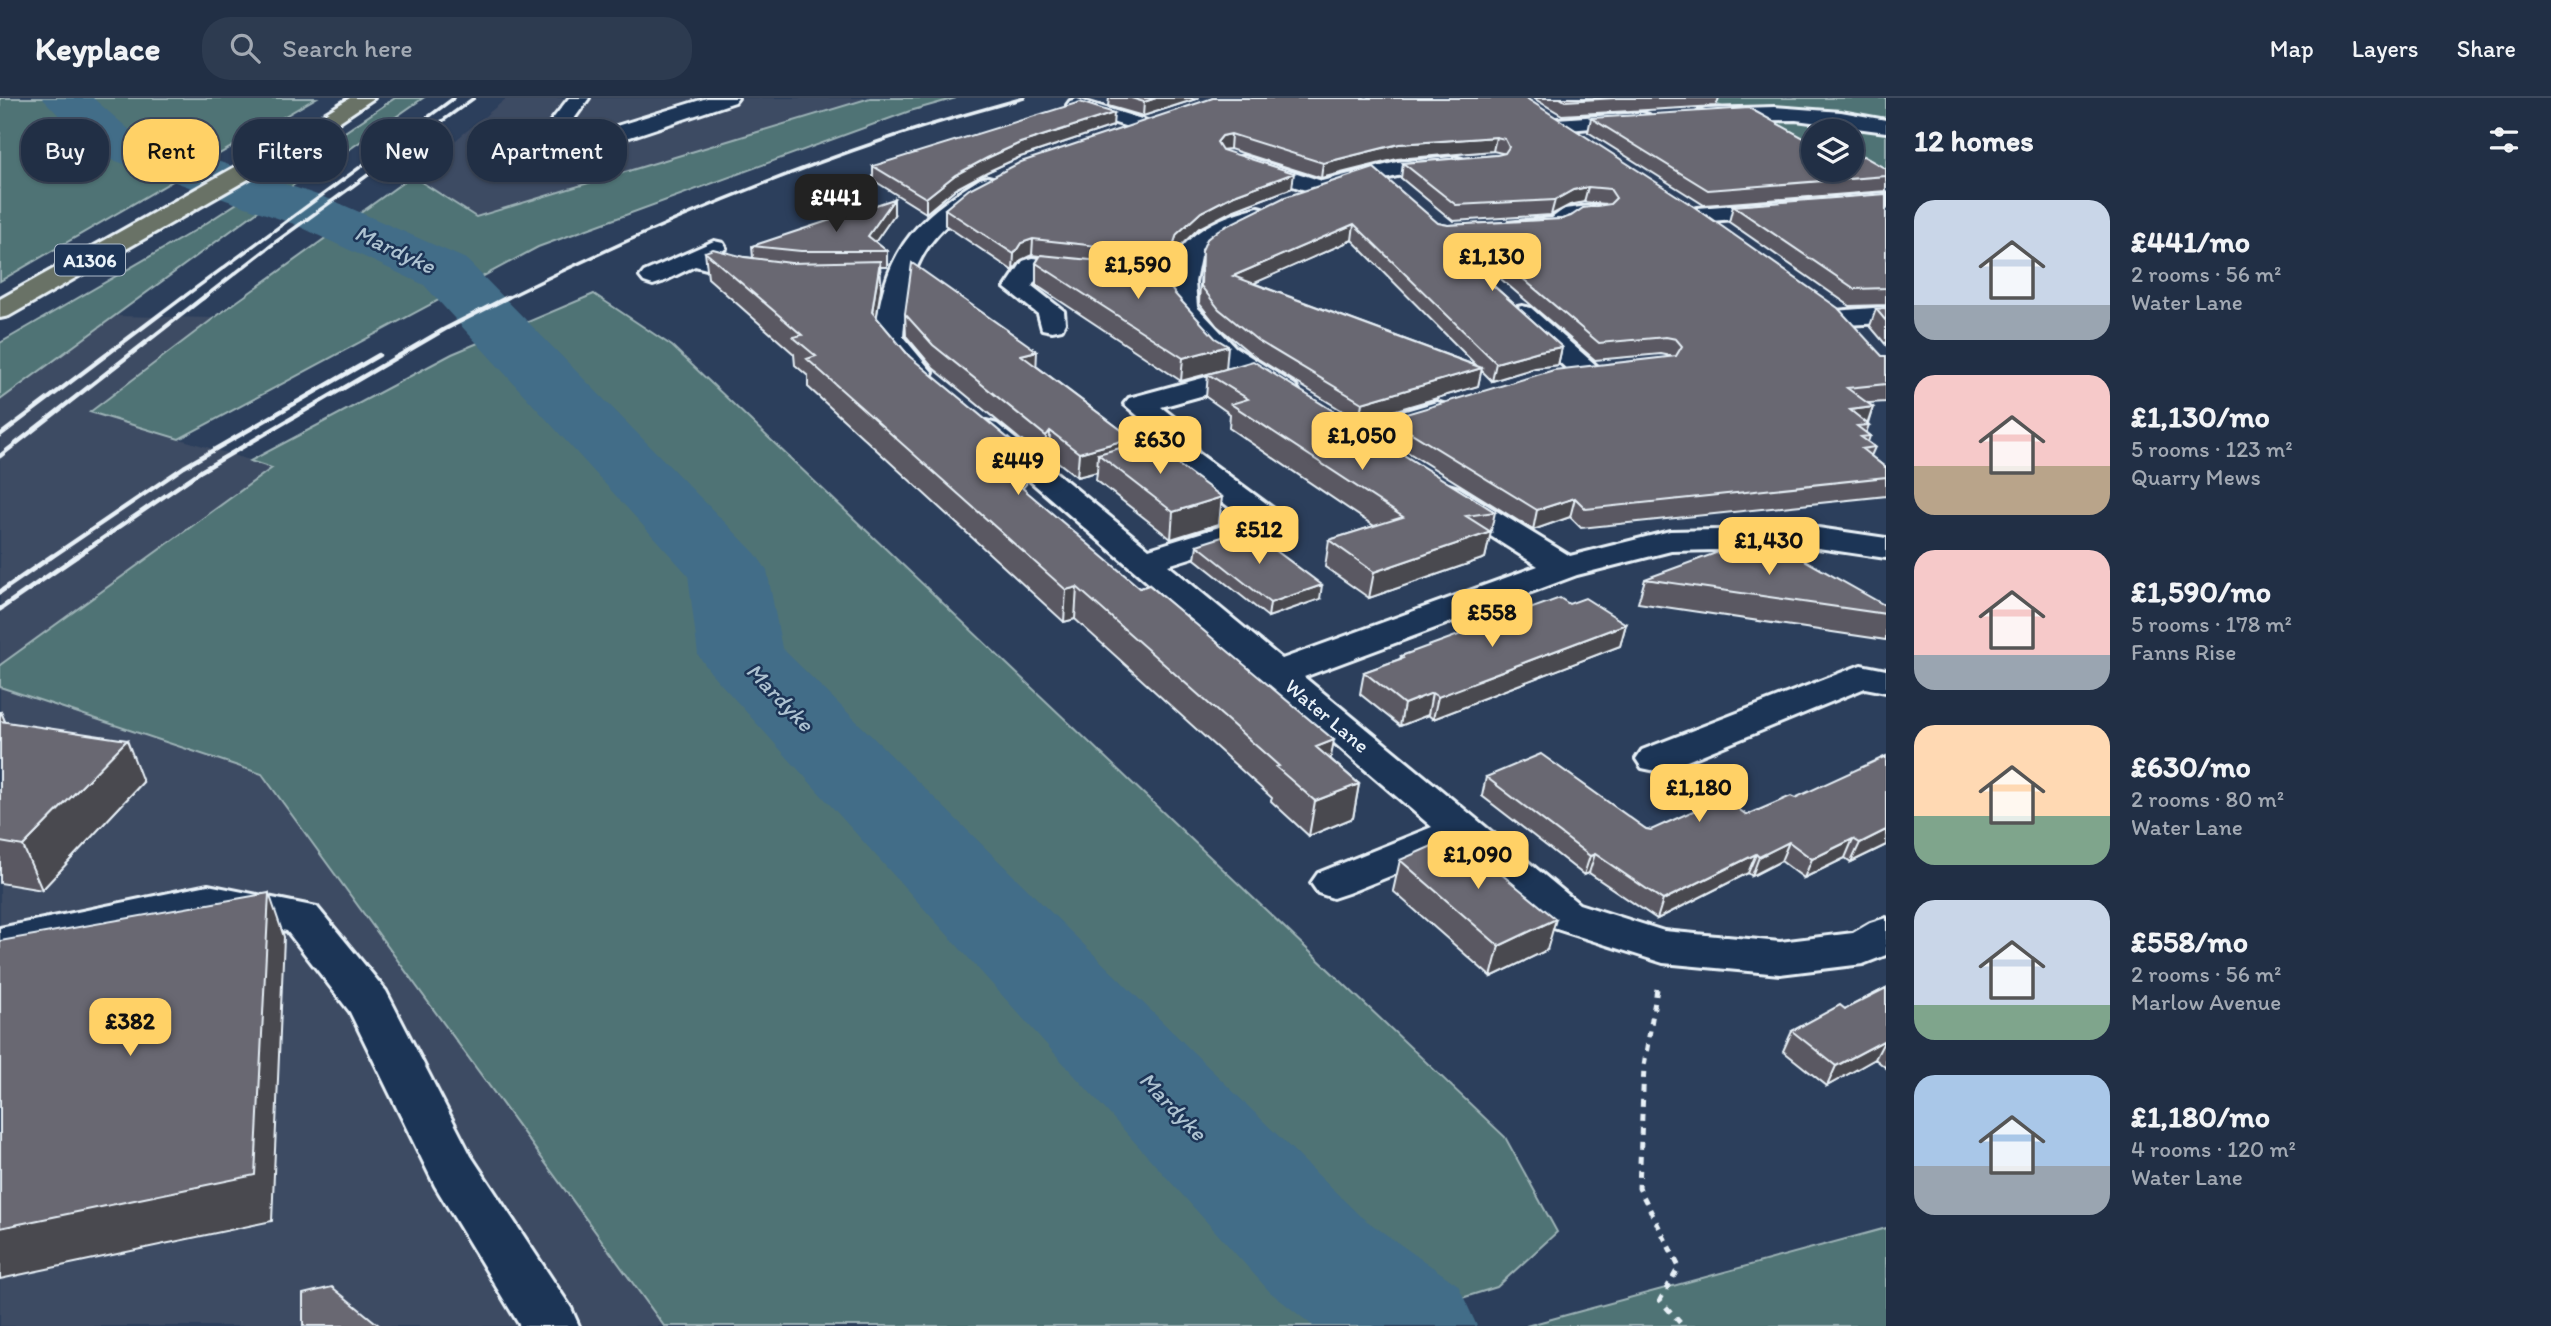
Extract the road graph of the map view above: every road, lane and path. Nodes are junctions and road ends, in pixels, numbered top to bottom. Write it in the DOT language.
graph roads {
  1 [pos="364,98"];
  2 [pos="579,98"];
  3 [pos="728,98"];
  4 [pos="1077,104"];
  5 [pos="1536,111"];
  6 [pos="1180,114"];
  7 [pos="1691,116"];
  8 [pos="1665,118"];
  9 [pos="1557,125"];
  10 [pos="1144,126"];
  11 [pos="1886,127"];
  12 [pos="1093,143"];
  13 [pos="1592,148"];
  14 [pos="1229,158"];
  15 [pos="1479,162"];
  16 [pos="1013,171"];
  17 [pos="1321,188"];
  18 [pos="1674,200"];
  19 [pos="1886,200"];
  20 [pos="1598,212"];
  21 [pos="1698,215"];
  22 [pos="1496,229"];
  23 [pos="1731,239"];
  24 [pos="729,242"];
  25 [pos="692,258"];
  26 [pos="1114,275"];
  27 [pos="653,277"];
  28 [pos="781,277"];
  29 [pos="1154,279"];
  30 [pos="1182,282"];
  31 [pos="1501,296"];
  32 [pos="1821,302"];
  33 [pos="0,310"];
  34 [pos="1886,315"];
  35 [pos="1052,323"];
  36 [pos="1255,372"];
  37 [pos="1557,376"];
  38 [pos="1457,404"];
  39 [pos="1425,480"];
  40 [pos="1886,548"];
  41 [pos="1143,562"];
  42 [pos="1565,568"];
  43 [pos="1277,674"];
  44 [pos="1885,680"];
  45 [pos="1656,759"];
  46 [pos="1463,830"];
  47 [pos="1334,883"];
  48 [pos="1886,934"];
  49 [pos="0,944"];
  50 [pos="1663,947"];
  51 [pos="551,1326"];
  52 [pos="1683,1326"];
  1 -- 33 [label="main road, A1306"];
  2 -- 3 [label="street"];
  4 -- 10 [label="street"];
  5 -- 9 [label="street"];
  6 -- 10 [label="street"];
  7 -- 11 [label="street"];
  8 -- 9 [label="street"];
  9 -- 13 [label="street"];
  10 -- 12 [label="street"];
  14 -- 17 [label="street"];
  15 -- 17 [label="street"];
  16 -- 41 [label="street, Water Lane"];
  17 -- 30 [label="street"];
  18 -- 21 [label="street"];
  19 -- 21 [label="street"];
  20 -- 22 [label="street"];
  21 -- 23 [label="street"];
  24 -- 25 [label="street"];
  25 -- 27 [label="street"];
  25 -- 28 [label="street"];
  26 -- 35 [label="street"];
  29 -- 30 [label="street"];
  30 -- 36 [label="street"];
  31 -- 37 [label="street"];
  32 -- 34 [label="street"];
  36 -- 38 [label="street"];
  36 -- 41 [label="street"];
  39 -- 42 [label="street"];
  40 -- 42 [label="street"];
  41 -- 43 [label="street, Water Lane"];
  42 -- 43 [label="street"];
  43 -- 46 [label="street, Water Lane"];
  44 -- 45 [label="street"];
  46 -- 47 [label="street"];
  46 -- 50 [label="street, Water Lane"];
  48 -- 50 [label="street, Water Lane"];
  49 -- 51 [label="street"];
  50 -- 52 [label="path"];
}
